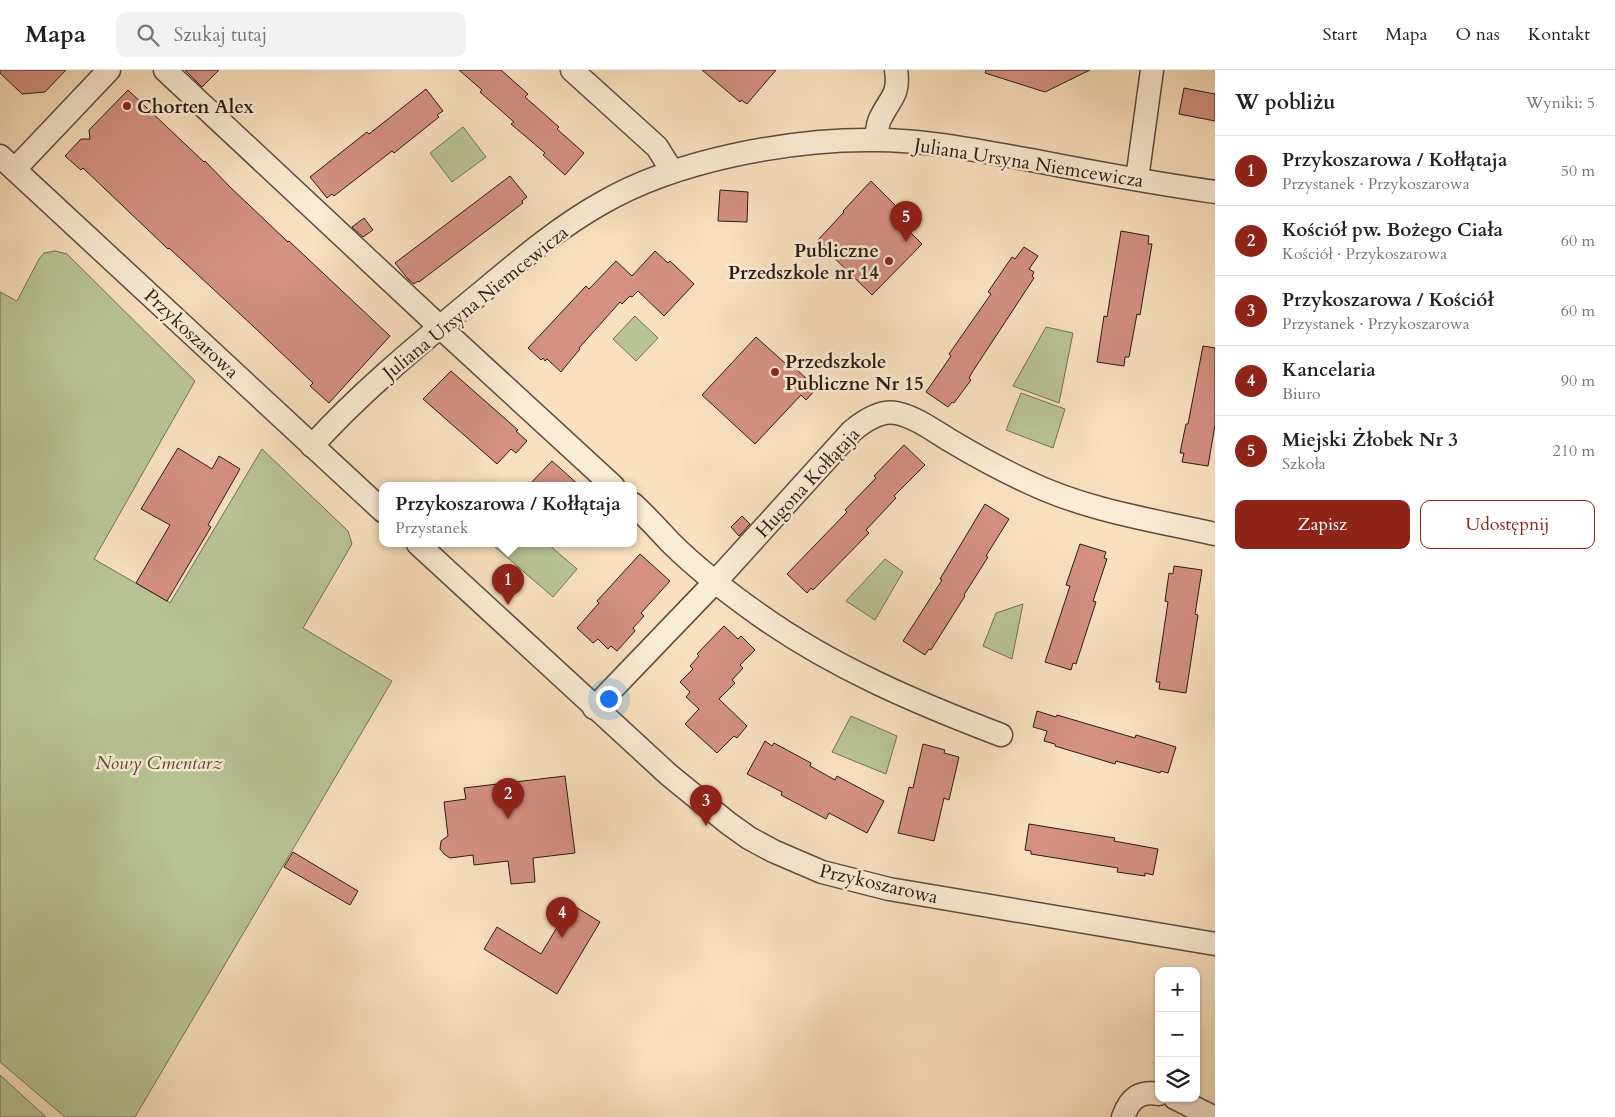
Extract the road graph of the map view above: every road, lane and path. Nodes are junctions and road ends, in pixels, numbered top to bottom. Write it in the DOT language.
graph roads {
  1 [pos="109,70"];
  2 [pos="165,70"];
  3 [pos="572,70"];
  4 [pos="896,70"];
  5 [pos="1152,70"];
  6 [pos="876,140"];
  7 [pos="7,163"];
  8 [pos="672,171"];
  9 [pos="1137,179"];
  10 [pos="1215,192"];
  11 [pos="440,327"];
  12 [pos="312,446"];
  13 [pos="610,482"];
  14 [pos="379,507"];
  15 [pos="637,508"];
  16 [pos="1215,534"];
  17 [pos="421,547"];
  18 [pos="716,581"];
  19 [pos="594,708"];
  20 [pos="1001,735"];
  21 [pos="1215,944"];
  22 [pos="1155,1093"];
  23 [pos="1183,1102"];
  24 [pos="1125,1112"];
  25 [pos="1213,1117"];
  1 -- 7 [label="street"];
  2 -- 11 [label="street"];
  3 -- 8 [label="street"];
  4 -- 6 [label="street"];
  5 -- 9 [label="street"];
  6 -- 8 [label="street, Juliana Ursyna Niemcewicza"];
  6 -- 9 [label="street, Juliana Ursyna Niemcewicza"];
  7 -- 12 [label="street, Przykoszarowa"];
  8 -- 11 [label="street, Juliana Ursyna Niemcewicza"];
  9 -- 10 [label="street, Juliana Ursyna Niemcewicza"];
  11 -- 12 [label="street, Juliana Ursyna Niemcewicza"];
  11 -- 13 [label="street"];
  12 -- 14 [label="street, Przykoszarowa"];
  15 -- 18 [label="street"];
  16 -- 18 [label="street, Hugona Kołłątaja"];
  17 -- 19 [label="street, Przykoszarowa"];
  18 -- 19 [label="street, Hugona Kołłątaja"];
  18 -- 20 [label="street"];
  19 -- 21 [label="street, Przykoszarowa"];
  22 -- 24 [label="street"];
  23 -- 25 [label="street"];
}
